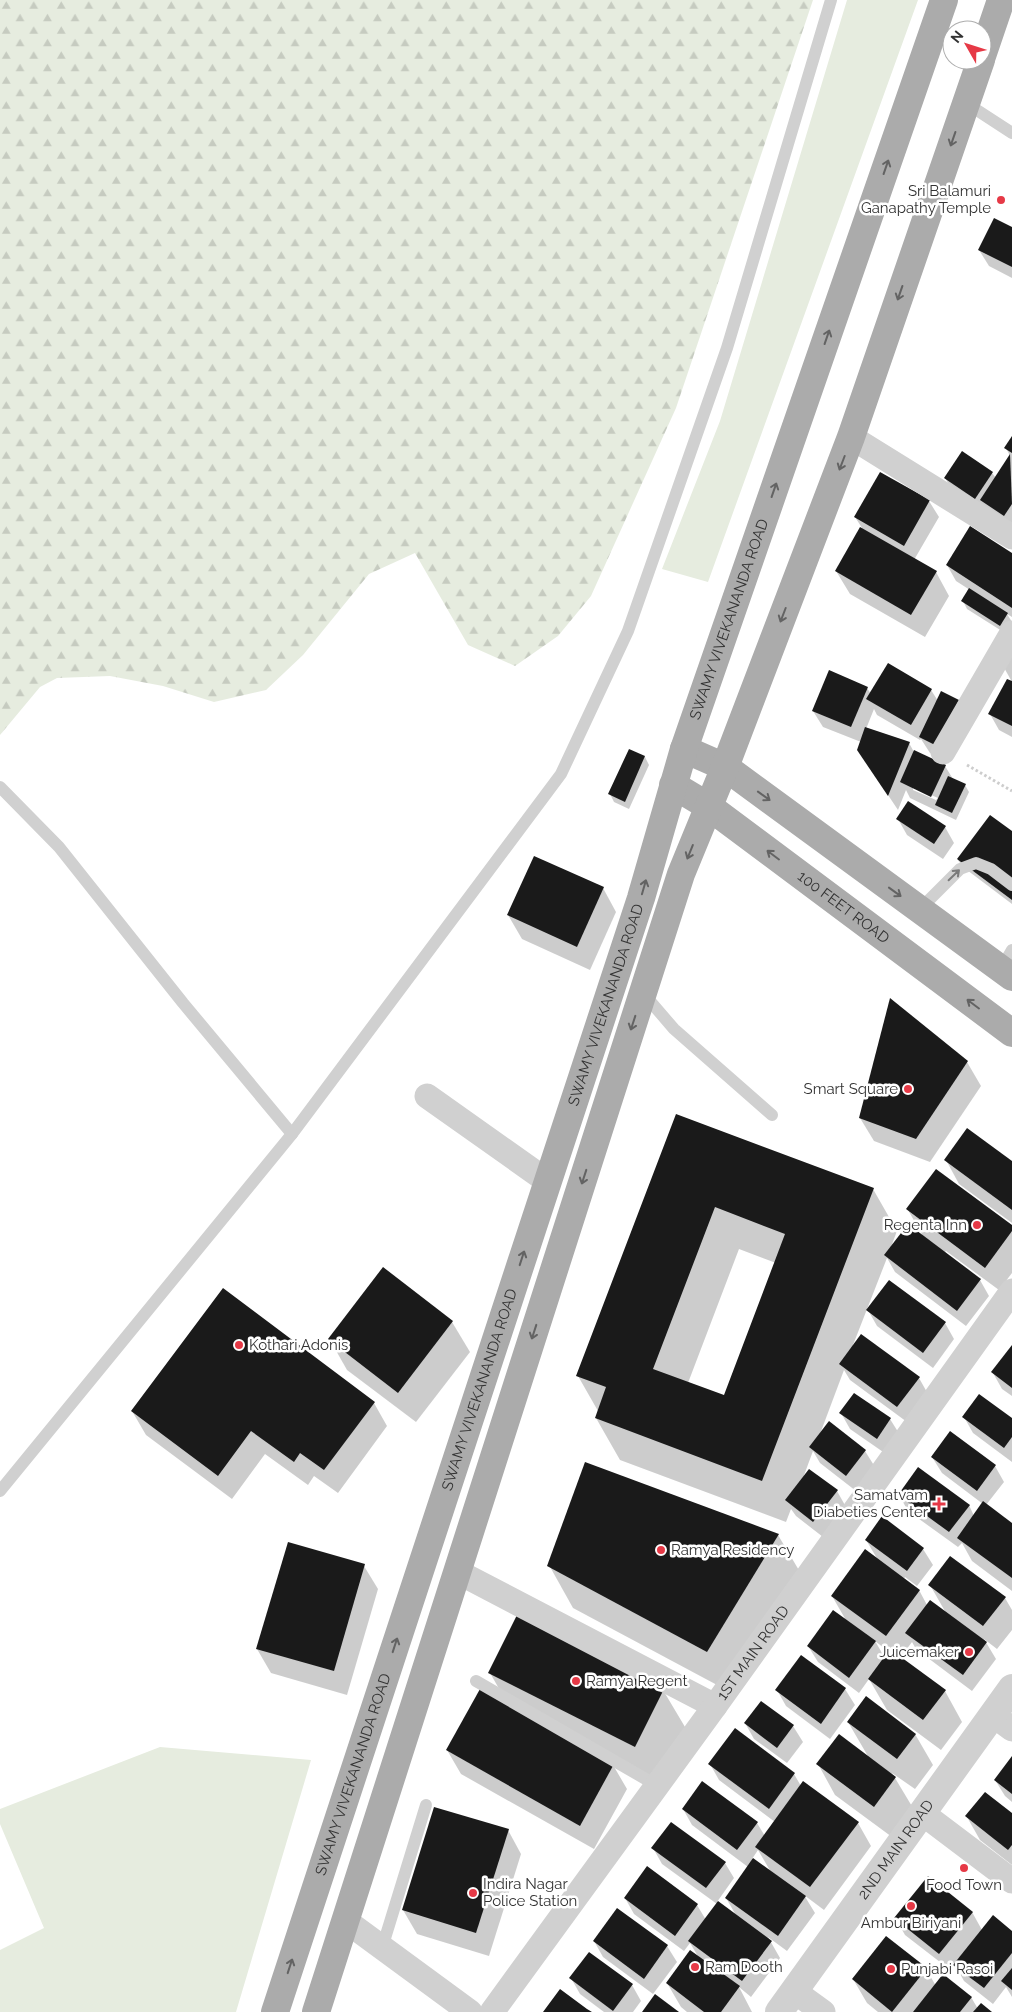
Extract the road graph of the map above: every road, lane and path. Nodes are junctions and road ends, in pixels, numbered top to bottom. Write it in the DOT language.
graph roads {
  1 [pos="831,0"];
  2 [pos="944,0"];
  3 [pos="1001,0"];
  4 [pos="992,27"];
  5 [pos="977,70"];
  6 [pos="966,103"];
  7 [pos="1012,133"];
  8 [pos="852,437"];
  9 [pos="1012,537"];
  10 [pos="1012,633"];
  11 [pos="684,749"];
  12 [pos="943,752"];
  13 [pos="725,767"];
  14 [pos="673,785"];
  15 [pos="0,787"];
  16 [pos="1012,791"];
  17 [pos="708,806"];
  18 [pos="1012,885"];
  19 [pos="920,910"];
  20 [pos="1008,966"];
  21 [pos="643,993"];
  22 [pos="1012,1033"];
  23 [pos="427,1096"];
  24 [pos="772,1115"];
  25 [pos="292,1134"];
  26 [pos="547,1181"];
  27 [pos="1012,1291"];
  28 [pos="0,1491"];
  29 [pos="458,1572"];
  30 [pos="476,1681"];
  31 [pos="1012,1688"];
  32 [pos="715,1706"];
  33 [pos="1002,1722"];
  34 [pos="656,1785"];
  35 [pos="426,1805"];
  36 [pos="922,1813"];
  37 [pos="1012,1880"];
  38 [pos="346,1921"];
  39 [pos="382,1948"];
  40 [pos="787,2002"];
  41 [pos="275,2012"];
  42 [pos="316,2012"];
  43 [pos="470,2012"];
  44 [pos="492,2012"];
  45 [pos="823,2012"];
  1 -- 25 [label="lane"];
  11 -- 2 [label="main road, SWAMY VIVEKANANDA ROAD, one-way"];
  3 -- 4 [label="main road"];
  5 -- 6 [label="main road"];
  6 -- 7 [label="lane"];
  6 -- 8 [label="main road, one-way"];
  8 -- 9 [label="street"];
  8 -- 13 [label="main road, one-way"];
  10 -- 12 [label="street"];
  11 -- 13 [label="main road"];
  11 -- 14 [label="main road, SWAMY VIVEKANANDA ROAD"];
  12 -- 16 [label="path"];
  13 -- 17 [label="main road"];
  13 -- 19 [label="main road, one-way"];
  14 -- 17 [label="main road, 100 FEET ROAD"];
  26 -- 14 [label="main road, SWAMY VIVEKANANDA ROAD, one-way"];
  15 -- 25 [label="lane"];
  17 -- 21 [label="main road, one-way"];
  22 -- 17 [label="main road, 100 FEET ROAD, one-way"];
  19 -- 18 [label="lane, one-way"];
  19 -- 20 [label="main road"];
  21 -- 24 [label="lane"];
  21 -- 29 [label="main road, one-way"];
  23 -- 26 [label="street"];
  25 -- 28 [label="lane"];
  41 -- 26 [label="main road, SWAMY VIVEKANANDA ROAD, one-way"];
  27 -- 32 [label="street, 1ST MAIN ROAD"];
  29 -- 32 [label="street"];
  29 -- 38 [label="main road"];
  30 -- 34 [label="lane"];
  31 -- 33 [label="street, 2ND MAIN ROAD"];
  32 -- 34 [label="street, 1ST MAIN ROAD"];
  33 -- 36 [label="street, 2ND MAIN ROAD"];
  34 -- 44 [label="street, 1ST MAIN ROAD"];
  35 -- 39 [label="lane"];
  36 -- 37 [label="street"];
  36 -- 40 [label="street, 2ND MAIN ROAD"];
  38 -- 39 [label="street"];
  38 -- 42 [label="main road"];
  39 -- 43 [label="street"];
  40 -- 45 [label="street"];
}
